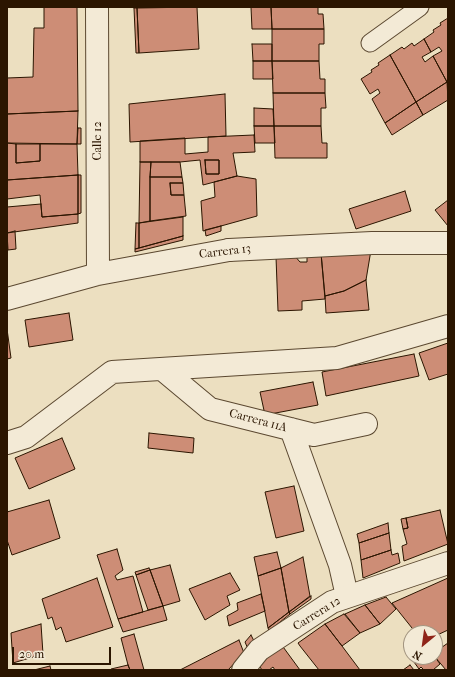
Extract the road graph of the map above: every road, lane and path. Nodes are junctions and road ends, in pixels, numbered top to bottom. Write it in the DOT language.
graph roads {
  1 [pos="97,7"];
  2 [pos="420,7"];
  3 [pos="370,43"];
  4 [pos="448,243"];
  5 [pos="98,274"];
  6 [pos="7,299"];
  7 [pos="448,326"];
  8 [pos="162,369"];
  9 [pos="366,424"];
  10 [pos="291,429"];
  11 [pos="7,443"];
  12 [pos="448,563"];
  13 [pos="347,596"];
  14 [pos="243,670"];
  1 -- 5 [label="street, Calle 12"];
  2 -- 3 [label="lane"];
  4 -- 5 [label="street, Carrera 13"];
  5 -- 6 [label="street, Carrera 13"];
  7 -- 8 [label="street"];
  8 -- 10 [label="street, Carrera 11A"];
  8 -- 11 [label="street"];
  9 -- 10 [label="street"];
  10 -- 13 [label="street, Carrera 11A"];
  12 -- 13 [label="street, Carrera 12"];
  13 -- 14 [label="street, Carrera 12"];
}
